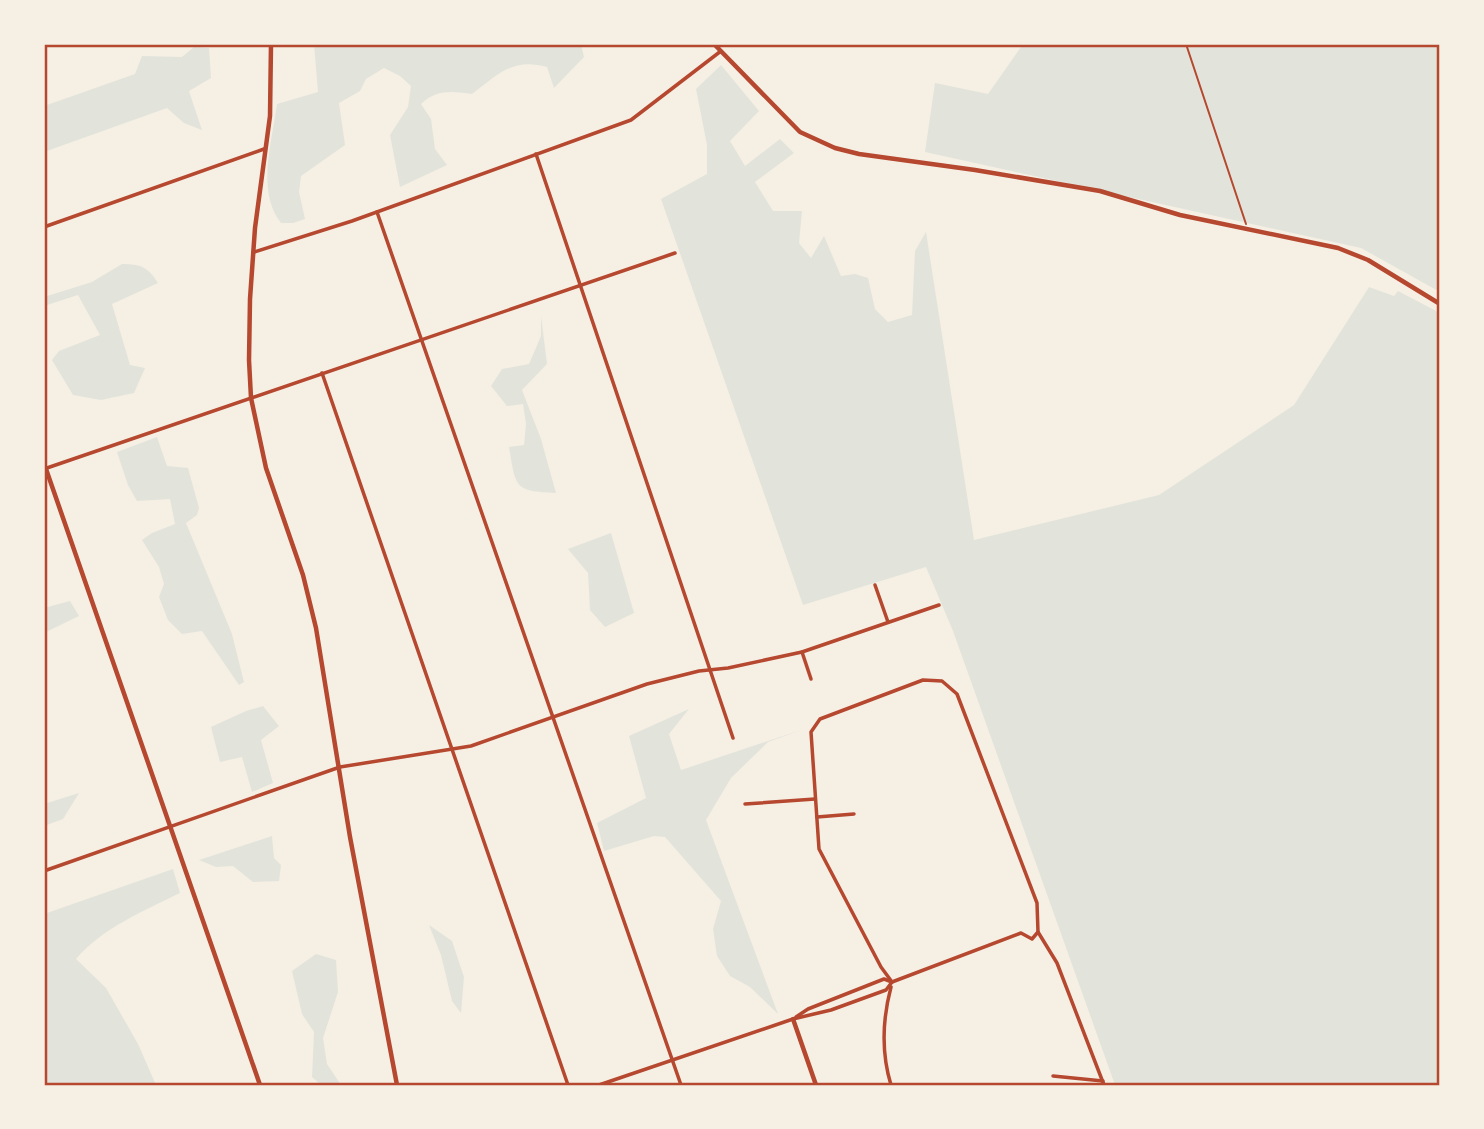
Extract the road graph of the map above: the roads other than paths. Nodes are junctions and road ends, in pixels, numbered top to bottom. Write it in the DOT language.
graph roads {
  1 [pos="271,44"];
  2 [pos="714,44"];
  3 [pos="721,51"];
  4 [pos="264,149"];
  5 [pos="536,154"];
  6 [pos="377,212"];
  7 [pos="44,227"];
  8 [pos="254,252"];
  9 [pos="675,253"];
  10 [pos="580,285"];
  11 [pos="1440,304"];
  12 [pos="423,340"];
  13 [pos="322,373"];
  14 [pos="251,398"];
  15 [pos="44,467"];
  16 [pos="875,585"];
  17 [pos="939,605"];
  18 [pos="888,622"];
  19 [pos="802,652"];
  20 [pos="712,668"];
  21 [pos="810,679"];
  22 [pos="553,718"];
  23 [pos="733,738"];
  24 [pos="452,749"];
  25 [pos="340,767"];
  26 [pos="815,799"];
  27 [pos="744,804"];
  28 [pos="854,814"];
  29 [pos="817,817"];
  30 [pos="169,826"];
  31 [pos="44,871"];
  32 [pos="1038,932"];
  33 [pos="892,982"];
  34 [pos="793,1019"];
  35 [pos="671,1061"];
  36 [pos="1053,1076"];
  37 [pos="1104,1083"];
  38 [pos="260,1085"];
  39 [pos="397,1085"];
  40 [pos="568,1085"];
  41 [pos="598,1085"];
  42 [pos="681,1085"];
  43 [pos="816,1085"];
  44 [pos="891,1085"];
  1 -- 4 [label="street"];
  2 -- 3 [label="street"];
  3 -- 5 [label="street"];
  3 -- 11 [label="street"];
  4 -- 7 [label="street"];
  4 -- 8 [label="street"];
  5 -- 6 [label="street"];
  5 -- 10 [label="street"];
  6 -- 8 [label="street"];
  6 -- 12 [label="street"];
  8 -- 14 [label="street"];
  9 -- 10 [label="street"];
  10 -- 12 [label="street"];
  10 -- 20 [label="street"];
  12 -- 13 [label="street"];
  12 -- 22 [label="street"];
  13 -- 14 [label="street"];
  13 -- 24 [label="street"];
  14 -- 15 [label="street"];
  14 -- 25 [label="street"];
  15 -- 30 [label="street"];
  16 -- 18 [label="street"];
  17 -- 18 [label="street"];
  18 -- 19 [label="street"];
  19 -- 20 [label="street"];
  19 -- 21 [label="street"];
  20 -- 22 [label="street"];
  20 -- 23 [label="street"];
  22 -- 24 [label="street"];
  22 -- 35 [label="street"];
  24 -- 25 [label="street"];
  24 -- 40 [label="street"];
  25 -- 30 [label="street"];
  25 -- 39 [label="street"];
  26 -- 27 [label="street"];
  26 -- 29 [label="street"];
  26 -- 32 [label="street"];
  28 -- 29 [label="street"];
  29 -- 33 [label="street"];
  30 -- 31 [label="street"];
  30 -- 38 [label="street"];
  32 -- 33 [label="street"];
  32 -- 37 [label="street"];
  33 -- 34 [label="street"];
  33 -- 34 [label="street"];
  33 -- 44 [label="street"];
  34 -- 35 [label="street"];
  34 -- 43 [label="street"];
  35 -- 41 [label="street"];
  35 -- 42 [label="street"];
  36 -- 37 [label="street"];
}
